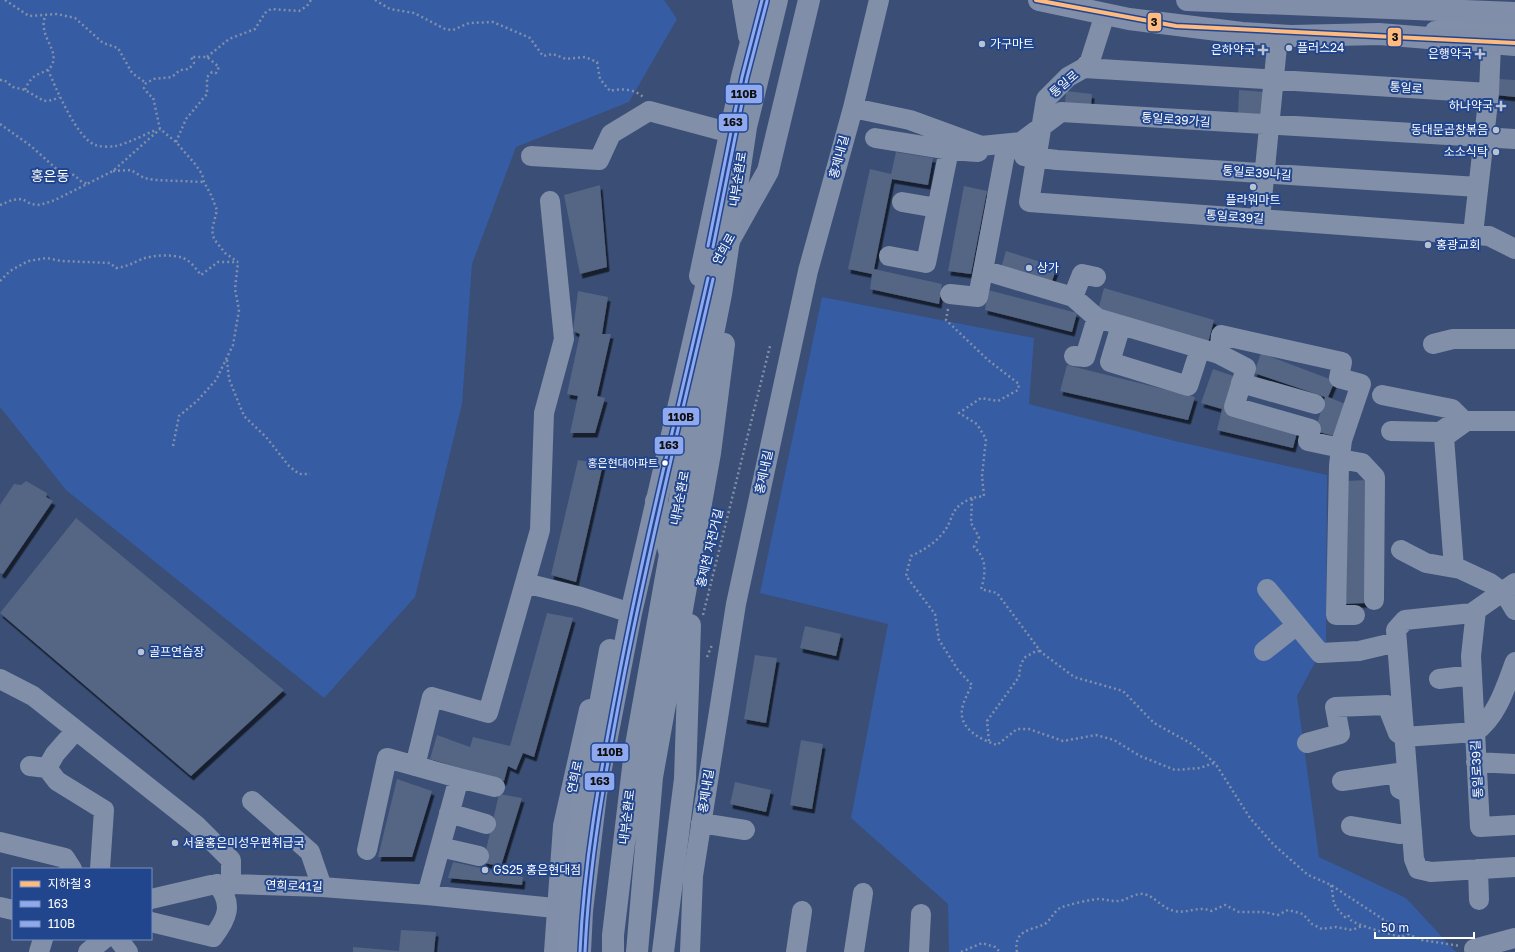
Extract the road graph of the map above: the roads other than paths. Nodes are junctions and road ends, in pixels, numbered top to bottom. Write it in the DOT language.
graph roads {
  1 [pos="743,0"];
  2 [pos="762,0"];
  3 [pos="776,0"];
  4 [pos="791,0"];
  5 [pos="809,0"];
  6 [pos="878,0"];
  7 [pos="1039,0"];
  8 [pos="1186,0"];
  9 [pos="1296,2"];
  10 [pos="1503,8"];
  11 [pos="1105,14"];
  12 [pos="1515,29"];
  13 [pos="1379,34"];
  14 [pos="1278,36"];
  15 [pos="750,44"];
  16 [pos="1491,44"];
  17 [pos="1515,45"];
  18 [pos="1084,68"];
  19 [pos="1274,79"];
  20 [pos="1489,93"];
  21 [pos="853,108"];
  22 [pos="1043,125"];
  23 [pos="1269,126"];
  24 [pos="731,133"];
  25 [pos="1484,137"];
  26 [pos="875,138"];
  27 [pos="1515,139"];
  28 [pos="949,150"];
  29 [pos="1020,152"];
  30 [pos="530,156"];
  31 [pos="1265,174"];
  32 [pos="1478,188"];
  33 [pos="550,201"];
  34 [pos="902,202"];
  35 [pos="938,208"];
  36 [pos="1260,219"];
  37 [pos="1473,234"];
  38 [pos="1515,249"];
  39 [pos="889,256"];
  40 [pos="983,270"];
  41 [pos="1096,277"];
  42 [pos="950,294"];
  43 [pos="1073,297"];
  44 [pos="1097,318"];
  45 [pos="1121,325"];
  46 [pos="1515,340"];
  47 [pos="1433,344"];
  48 [pos="1200,349"];
  49 [pos="1219,354"];
  50 [pos="1074,356"];
  51 [pos="1241,383"];
  52 [pos="1382,394"];
  53 [pos="1315,404"];
  54 [pos="1515,421"];
  55 [pos="1465,422"];
  56 [pos="1391,431"];
  57 [pos="1341,454"];
  58 [pos="656,501"];
  59 [pos="1401,550"];
  60 [pos="1454,568"];
  61 [pos="526,583"];
  62 [pos="1508,587"];
  63 [pos="1267,589"];
  64 [pos="1374,600"];
  65 [pos="624,610"];
  66 [pos="1476,610"];
  67 [pos="1515,610"];
  68 [pos="1355,615"];
  69 [pos="1297,625"];
  70 [pos="1397,642"];
  71 [pos="610,650"];
  72 [pos="1264,651"];
  73 [pos="1515,662"];
  74 [pos="1472,676"];
  75 [pos="0,679"];
  76 [pos="1439,679"];
  77 [pos="76,730"];
  78 [pos="1475,732"];
  79 [pos="1404,737"];
  80 [pos="1307,743"];
  81 [pos="1476,762"];
  82 [pos="1515,764"];
  83 [pos="416,766"];
  84 [pos="453,776"];
  85 [pos="1342,781"];
  86 [pos="495,786"];
  87 [pos="1409,793"];
  88 [pos="252,801"];
  89 [pos="449,813"];
  90 [pos="702,823"];
  91 [pos="486,824"];
  92 [pos="1515,825"];
  93 [pos="1351,826"];
  94 [pos="745,830"];
  95 [pos="1412,832"];
  96 [pos="0,842"];
  97 [pos="440,847"];
  98 [pos="367,850"];
  99 [pos="478,856"];
  100 [pos="1515,867"];
  101 [pos="71,868"];
  102 [pos="100,868"];
  103 [pos="1478,869"];
  104 [pos="224,884"];
  105 [pos="322,887"];
  106 [pos="863,893"];
  107 [pos="427,895"];
  108 [pos="152,899"];
  109 [pos="1479,900"];
  110 [pos="0,907"];
  111 [pos="558,909"];
  112 [pos="12,910"];
  113 [pos="582,911"];
  114 [pos="802,911"];
  115 [pos="921,914"];
  116 [pos="152,922"];
  117 [pos="1515,938"];
  118 [pos="43,940"];
  119 [pos="103,940"];
  120 [pos="119,940"];
  121 [pos="1474,949"];
  122 [pos="39,952"];
  123 [pos="88,952"];
  124 [pos="128,952"];
  125 [pos="555,952"];
  126 [pos="569,952"];
  127 [pos="580,952"];
  128 [pos="613,952"];
  129 [pos="637,952"];
  130 [pos="663,952"];
  131 [pos="690,952"];
  132 [pos="796,952"];
  133 [pos="854,952"];
  134 [pos="919,952"];
  1 -- 15 [label="main road"];
  2 -- 15 [label="main road, 연희로"];
  3 -- 128 [label="highway, 내부순환로, bridge"];
  4 -- 129 [label="highway, 내부순환로, bridge"];
  5 -- 58 [label="main road, 연희로"];
  6 -- 21 [label="street, 홍제내길"];
  7 -- 11 [label="main road"];
  8 -- 9 [label="main road"];
  9 -- 10 [label="main road"];
  11 -- 14 [label="main road"];
  11 -- 18 [label="street, 통일로"];
  12 -- 13 [label="street"];
  13 -- 14 [label="main road"];
  13 -- 16 [label="main road"];
  14 -- 19 [label="street"];
  15 -- 24 [label="main road, 연희로"];
  16 -- 17 [label="main road"];
  16 -- 20 [label="street"];
  18 -- 19 [label="street, 통일로"];
  18 -- 22 [label="street, 통일로"];
  19 -- 20 [label="street, 통일로"];
  19 -- 23 [label="street"];
  20 -- 25 [label="street"];
  21 -- 29 [label="street"];
  21 -- 90 [label="street, 홍제내길"];
  22 -- 23 [label="street, 통일로39가길"];
  22 -- 29 [label="street, 통일로39가길"];
  23 -- 25 [label="street, 통일로39가길"];
  23 -- 31 [label="street"];
  24 -- 30 [label="street"];
  24 -- 65 [label="main road, 연희로"];
  25 -- 27 [label="street, 통일로39가길"];
  25 -- 32 [label="street"];
  26 -- 28 [label="street"];
  28 -- 29 [label="street"];
  28 -- 35 [label="street"];
  29 -- 31 [label="street, 통일로39나길"];
  29 -- 36 [label="street, 통일로39길"];
  29 -- 40 [label="street"];
  31 -- 32 [label="street, 통일로39나길"];
  31 -- 36 [label="street"];
  32 -- 37 [label="street"];
  33 -- 61 [label="street"];
  34 -- 35 [label="street"];
  35 -- 39 [label="street"];
  36 -- 37 [label="street, 통일로39길"];
  37 -- 38 [label="street, 통일로39길"];
  40 -- 42 [label="street"];
  40 -- 43 [label="street"];
  41 -- 43 [label="street"];
  43 -- 44 [label="street"];
  44 -- 45 [label="street"];
  44 -- 50 [label="street"];
  45 -- 48 [label="street"];
  45 -- 48 [label="street"];
  46 -- 47 [label="street"];
  48 -- 49 [label="street"];
  49 -- 51 [label="street"];
  49 -- 57 [label="street"];
  51 -- 53 [label="street"];
  51 -- 57 [label="street"];
  52 -- 55 [label="street"];
  54 -- 55 [label="street"];
  55 -- 56 [label="street"];
  55 -- 60 [label="street"];
  57 -- 64 [label="street"];
  57 -- 68 [label="street"];
  58 -- 65 [label="main road, 연희로"];
  58 -- 130 [label="highway, bridge"];
  59 -- 60 [label="street"];
  60 -- 62 [label="street"];
  61 -- 65 [label="street"];
  61 -- 83 [label="street"];
  62 -- 66 [label="street"];
  62 -- 67 [label="street"];
  63 -- 69 [label="street"];
  65 -- 71 [label="main road, 연희로"];
  65 -- 113 [label="main road, 연희로"];
  66 -- 70 [label="street"];
  66 -- 74 [label="street, 통일로39길"];
  69 -- 70 [label="street"];
  69 -- 72 [label="street"];
  70 -- 79 [label="street"];
  71 -- 111 [label="main road, 연희로"];
  71 -- 126 [label="highway, bridge"];
  73 -- 78 [label="street"];
  74 -- 76 [label="street"];
  74 -- 78 [label="street, 통일로39길"];
  75 -- 77 [label="street"];
  77 -- 102 [label="street"];
  77 -- 104 [label="street"];
  78 -- 79 [label="street"];
  78 -- 81 [label="street, 통일로39길"];
  79 -- 80 [label="street"];
  79 -- 87 [label="street"];
  81 -- 82 [label="street"];
  81 -- 92 [label="street, 통일로39길"];
  83 -- 84 [label="street"];
  83 -- 98 [label="street"];
  84 -- 86 [label="street"];
  84 -- 89 [label="street"];
  85 -- 87 [label="street"];
  87 -- 95 [label="street"];
  88 -- 105 [label="street"];
  89 -- 91 [label="street"];
  89 -- 97 [label="street"];
  90 -- 94 [label="street"];
  90 -- 131 [label="street, 홍제내길"];
  93 -- 95 [label="street"];
  95 -- 103 [label="street"];
  96 -- 101 [label="street"];
  97 -- 99 [label="street"];
  97 -- 107 [label="street"];
  100 -- 103 [label="street"];
  103 -- 109 [label="street"];
  104 -- 105 [label="street, 연희로41길"];
  104 -- 108 [label="street, 연희로41길"];
  104 -- 116 [label="street"];
  105 -- 107 [label="street, 연희로41길"];
  106 -- 133 [label="street"];
  107 -- 111 [label="street, 연희로41길"];
  110 -- 112 [label="street"];
  111 -- 113 [label="street, 연희로41길"];
  111 -- 125 [label="main road, 연희로"];
  113 -- 127 [label="main road, 연희로"];
  114 -- 132 [label="street"];
  115 -- 134 [label="street"];
  117 -- 121 [label="street"];
  118 -- 122 [label="street"];
  119 -- 123 [label="street"];
  120 -- 124 [label="street"];
}
